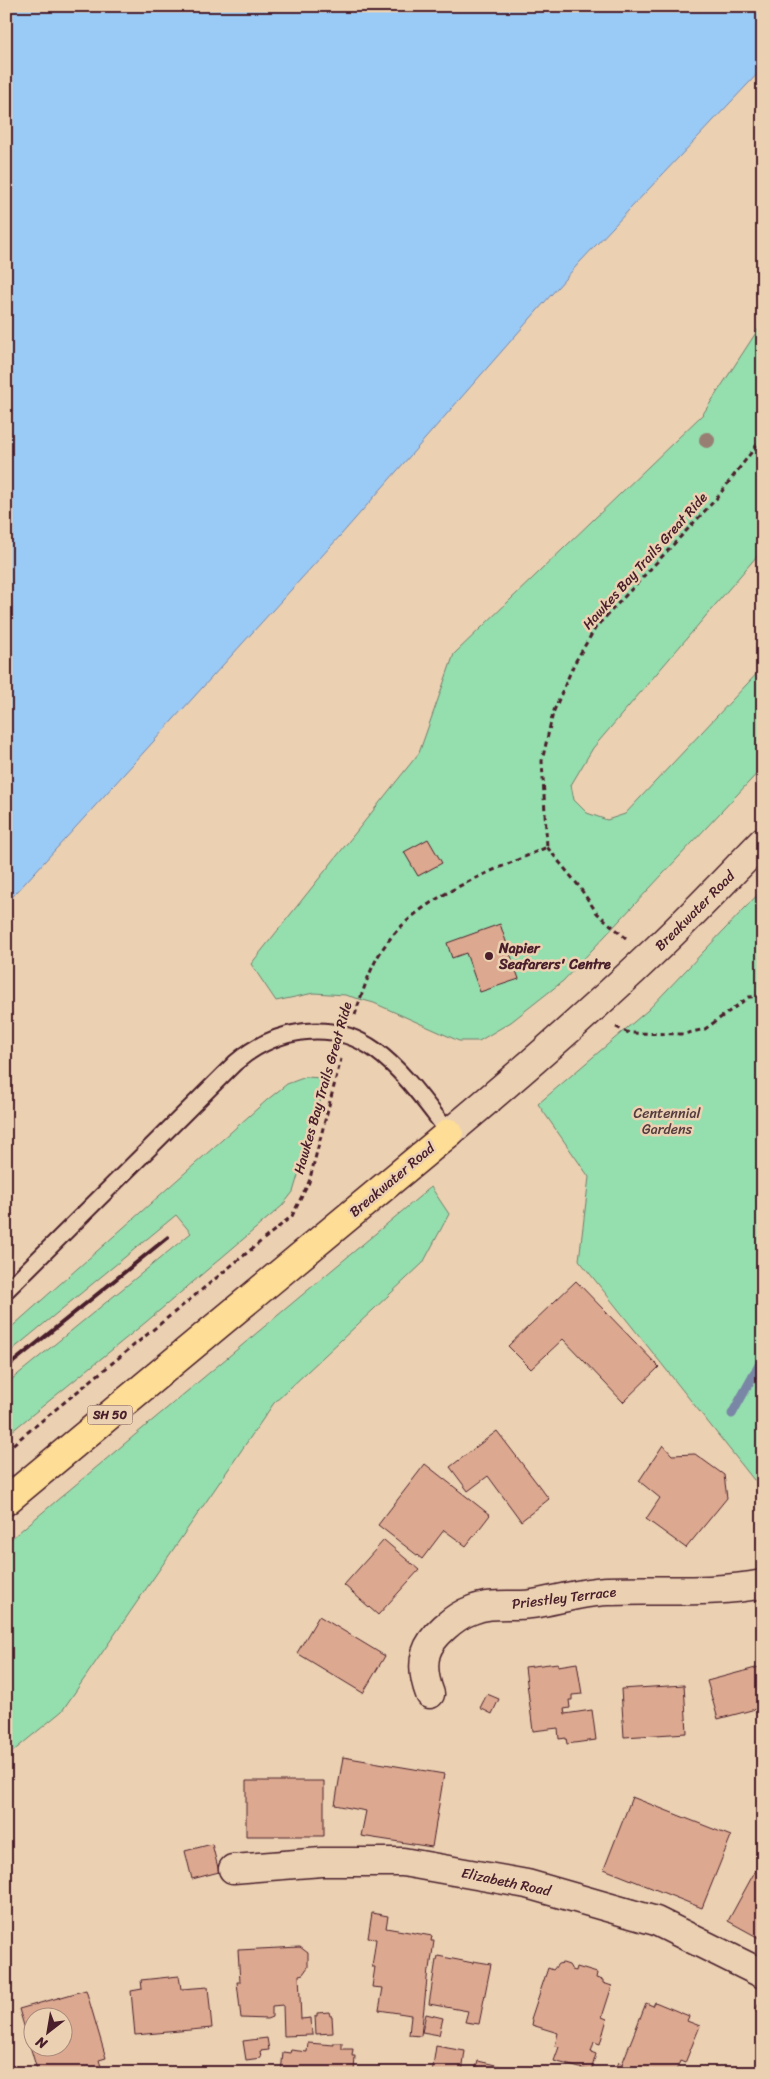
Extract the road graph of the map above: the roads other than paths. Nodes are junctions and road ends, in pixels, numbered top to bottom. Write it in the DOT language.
graph roads {
  1 [pos="763,841"];
  2 [pos="449,1132"];
  3 [pos="6,1291"];
  4 [pos="6,1501"];
  5 [pos="763,1584"];
  6 [pos="430,1694"];
  7 [pos="233,1869"];
  8 [pos="763,1974"];
  1 -- 2 [label="street, Breakwater Road"];
  2 -- 3 [label="lane"];
  2 -- 4 [label="highway, Breakwater Road / SH 50"];
  5 -- 6 [label="street, Priestley Terrace"];
  7 -- 8 [label="street, Elizabeth Road"];
}
